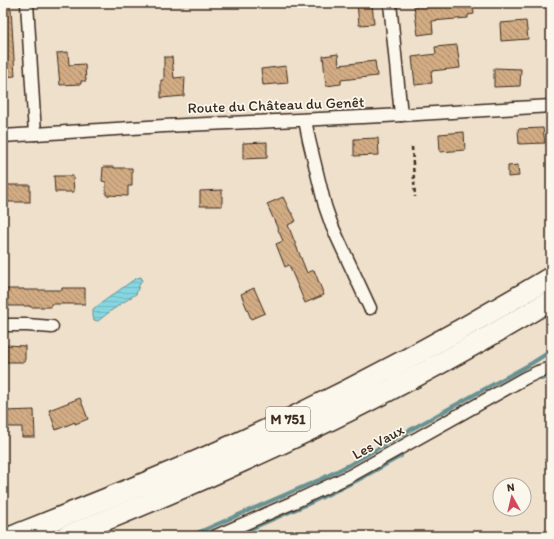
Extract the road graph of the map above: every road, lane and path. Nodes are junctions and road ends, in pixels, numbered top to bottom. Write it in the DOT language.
graph roads {
  1 [pos="27,3"];
  2 [pos="390,3"];
  3 [pos="551,106"];
  4 [pos="401,115"];
  5 [pos="305,120"];
  6 [pos="35,134"];
  7 [pos="3,136"];
  8 [pos="412,147"];
  9 [pos="415,197"];
  10 [pos="551,277"];
  11 [pos="551,300"];
  12 [pos="370,308"];
  13 [pos="3,325"];
  14 [pos="52,327"];
  15 [pos="551,368"];
  16 [pos="13,536"];
  17 [pos="66,536"];
  18 [pos="216,536"];
  1 -- 6 [label="street"];
  2 -- 4 [label="street"];
  3 -- 4 [label="street, Route du Château du Genêt"];
  4 -- 5 [label="street, Route du Château du Genêt"];
  5 -- 6 [label="street, Route du Château du Genêt"];
  5 -- 12 [label="street"];
  6 -- 7 [label="street, Route du Château du Genêt"];
  8 -- 9 [label="path"];
  10 -- 16 [label="highway, M 751"];
  11 -- 17 [label="highway, M 751"];
  13 -- 14 [label="street"];
  15 -- 18 [label="street, Les Vaux"];
}
